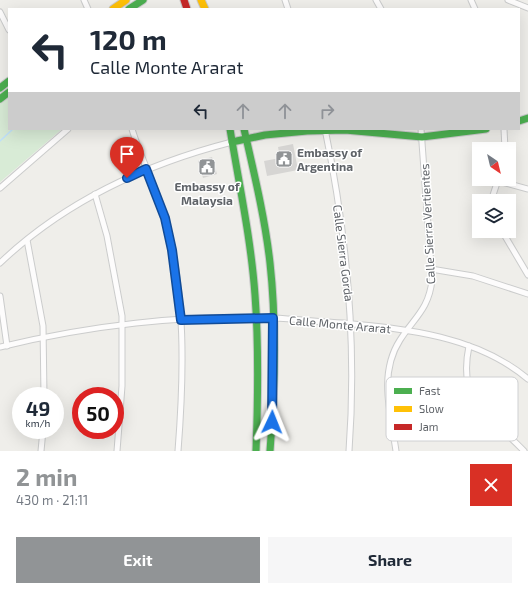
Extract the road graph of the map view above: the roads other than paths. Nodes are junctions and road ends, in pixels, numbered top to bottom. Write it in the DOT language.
graph roads {
  1 [pos="126,0"];
  2 [pos="143,0"];
  3 [pos="508,0"];
  4 [pos="114,8"];
  5 [pos="131,8"];
  6 [pos="528,8"];
  7 [pos="0,12"];
  8 [pos="8,28"];
  9 [pos="8,82"];
  10 [pos="0,88"];
  11 [pos="8,93"];
  12 [pos="0,99"];
  13 [pos="67,130"];
  14 [pos="132,130"];
  15 [pos="230,130"];
  16 [pos="244,130"];
  17 [pos="325,130"];
  18 [pos="421,130"];
  19 [pos="478,130"];
  20 [pos="504,130"];
  21 [pos="422,137"];
  22 [pos="246,139"];
  23 [pos="232,142"];
  24 [pos="505,142"];
  25 [pos="146,169"];
  26 [pos="516,185"];
  27 [pos="0,188"];
  28 [pos="528,189"];
  29 [pos="95,194"];
  30 [pos="506,238"];
  31 [pos="27,240"];
  32 [pos="0,263"];
  33 [pos="432,269"];
  34 [pos="528,275"];
  35 [pos="528,294"];
  36 [pos="0,296"];
  37 [pos="255,318"];
  38 [pos="273,318"];
  39 [pos="181,320"];
  40 [pos="351,324"];
  41 [pos="123,325"];
  42 [pos="407,330"];
  43 [pos="44,338"];
  44 [pos="7,346"];
  45 [pos="469,346"];
  46 [pos="0,347"];
  47 [pos="388,377"];
  48 [pos="466,377"];
  49 [pos="528,379"];
  50 [pos="44,387"];
  51 [pos="42,439"];
  52 [pos="394,441"];
  53 [pos="514,441"];
  54 [pos="41,451"];
  55 [pos="118,451"];
  56 [pos="178,451"];
  57 [pos="256,451"];
  58 [pos="270,451"];
  59 [pos="349,451"];
  60 [pos="396,451"];
  61 [pos="524,451"];
  1 -- 4 [label="main road"];
  2 -- 5 [label="main road"];
  3 -- 6 [label="street"];
  7 -- 8 [label="street"];
  9 -- 10 [label="main road"];
  11 -- 12 [label="main road"];
  13 -- 27 [label="street"];
  14 -- 25 [label="street"];
  15 -- 23 [label="main road"];
  16 -- 22 [label="main road"];
  17 -- 21 [label="main road"];
  17 -- 22 [label="main road"];
  17 -- 40 [label="street, Calle Sierra Gorda"];
  18 -- 21 [label="street, Calle Sierra Vertientes"];
  19 -- 21 [label="main road"];
  20 -- 24 [label="street"];
  21 -- 33 [label="street, Calle Sierra Vertientes"];
  22 -- 23 [label="main road"];
  22 -- 38 [label="main road"];
  23 -- 25 [label="street"];
  23 -- 37 [label="main road"];
  25 -- 29 [label="street"];
  25 -- 39 [label="street"];
  26 -- 28 [label="street"];
  29 -- 31 [label="street"];
  29 -- 41 [label="street"];
  30 -- 34 [label="street"];
  31 -- 32 [label="street"];
  31 -- 43 [label="street"];
  33 -- 35 [label="street"];
  33 -- 42 [label="street, Calle Sierra Vertientes"];
  36 -- 44 [label="street"];
  37 -- 38 [label="street, Calle Monte Ararat"];
  37 -- 39 [label="street, Calle Monte Ararat"];
  37 -- 57 [label="main road"];
  38 -- 40 [label="street, Calle Monte Ararat"];
  38 -- 58 [label="main road"];
  39 -- 41 [label="street, Calle Monte Ararat"];
  39 -- 56 [label="street"];
  40 -- 42 [label="street, Calle Monte Ararat"];
  40 -- 59 [label="street, Calle Sierra Gorda"];
  41 -- 43 [label="street, Calle Monte Ararat"];
  41 -- 55 [label="street"];
  42 -- 45 [label="street, Calle Monte Ararat"];
  42 -- 47 [label="street, Calle Sierra Vertientes"];
  43 -- 44 [label="street, Calle Monte Ararat"];
  43 -- 50 [label="street"];
  44 -- 46 [label="street, Calle Monte Ararat"];
  45 -- 48 [label="street"];
  45 -- 49 [label="street, Calle Monte Ararat"];
  51 -- 54 [label="street"];
  52 -- 60 [label="street, Calle Sierra Vertientes"];
  53 -- 61 [label="street"];
}
